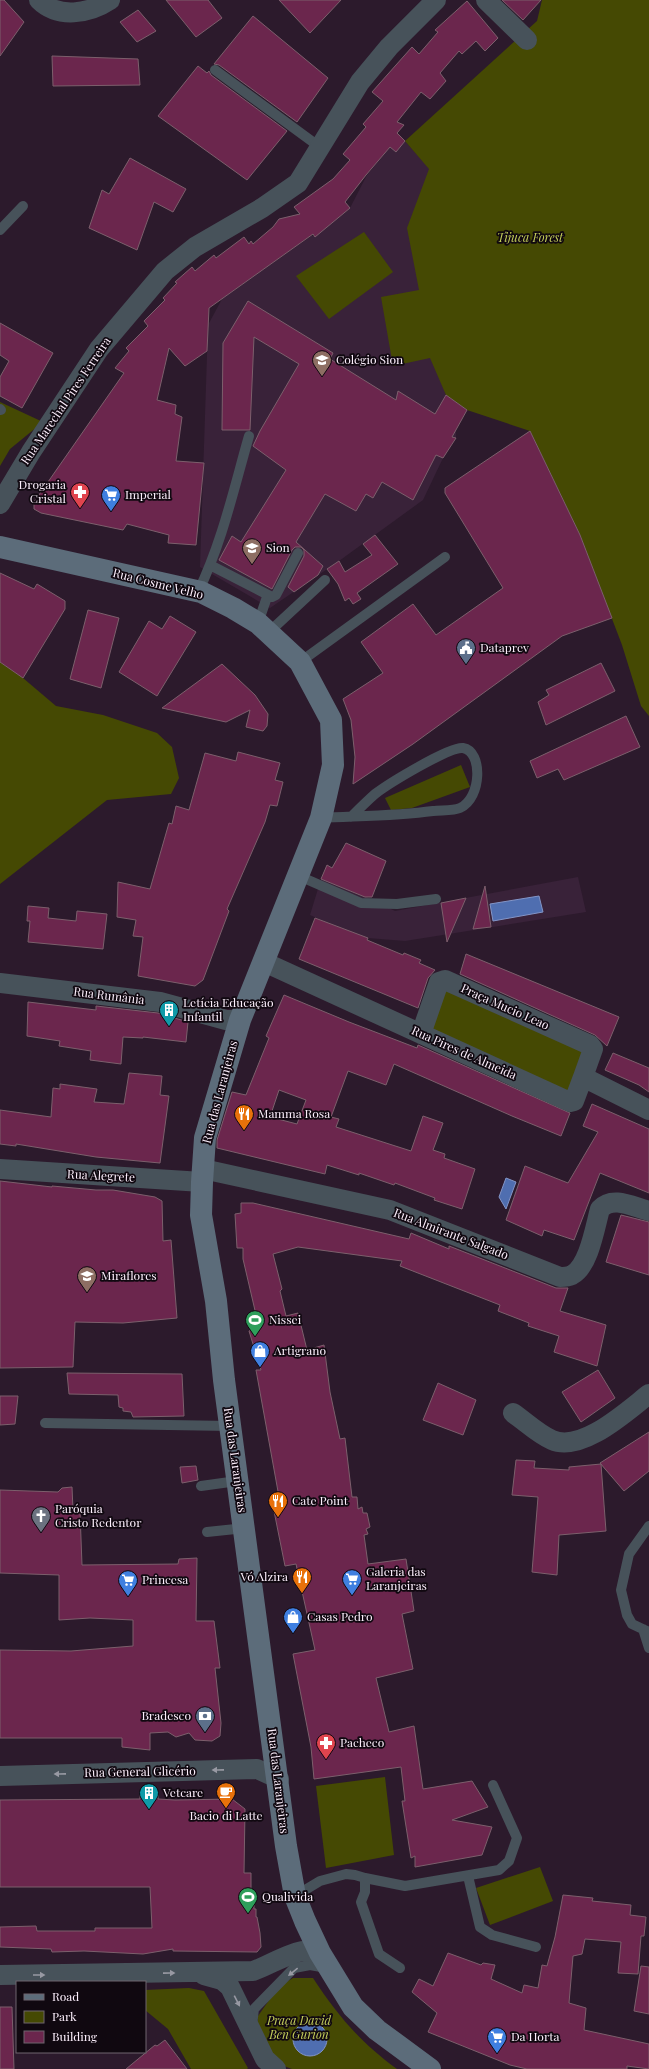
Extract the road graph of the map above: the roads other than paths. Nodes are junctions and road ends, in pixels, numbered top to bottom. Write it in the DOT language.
graph roads {
  1 [pos="39,0"];
  2 [pos="110,0"];
  3 [pos="436,0"];
  4 [pos="486,0"];
  5 [pos="526,40"];
  6 [pos="215,70"];
  7 [pos="321,148"];
  8 [pos="23,206"];
  9 [pos="0,230"];
  10 [pos="249,436"];
  11 [pos="0,504"];
  12 [pos="0,547"];
  13 [pos="298,553"];
  14 [pos="444,557"];
  15 [pos="210,565"];
  16 [pos="325,580"];
  17 [pos="198,592"];
  18 [pos="267,597"];
  19 [pos="263,628"];
  20 [pos="300,662"];
  21 [pos="351,816"];
  22 [pos="321,818"];
  23 [pos="299,876"];
  24 [pos="436,899"];
  25 [pos="264,962"];
  26 [pos="0,983"];
  27 [pos="240,1020"];
  28 [pos="421,1034"];
  29 [pos="583,1077"];
  30 [pos="649,1110"];
  31 [pos="0,1169"];
  32 [pos="203,1176"];
  33 [pos="649,1211"];
  34 [pos="649,1394"];
  35 [pos="514,1413"];
  36 [pos="45,1423"];
  37 [pos="230,1426"];
  38 [pos="238,1481"];
  39 [pos="202,1486"];
  40 [pos="649,1526"];
  41 [pos="245,1528"];
  42 [pos="207,1532"];
  43 [pos="646,1631"];
  44 [pos="649,1648"];
  45 [pos="0,1776"];
  46 [pos="278,1779"];
  47 [pos="493,1785"];
  48 [pos="468,1876"];
  49 [pos="364,1878"];
  50 [pos="295,1896"];
  51 [pos="305,1921"];
  52 [pos="536,1946"];
  53 [pos="287,1956"];
  54 [pos="324,1961"];
  55 [pos="400,1968"];
  56 [pos="196,1973"];
  57 [pos="0,1975"];
  58 [pos="252,2034"];
  59 [pos="276,2069"];
  60 [pos="430,2069"];
  1 -- 2 [label="street"];
  3 -- 7 [label="street, Rua Marechal Pires Ferreira"];
  4 -- 5 [label="street"];
  6 -- 7 [label="lane"];
  7 -- 11 [label="street, Rua Marechal Pires Ferreira"];
  8 -- 9 [label="lane"];
  10 -- 15 [label="lane"];
  12 -- 17 [label="main road, Rua Cosme Velho"];
  13 -- 18 [label="lane"];
  14 -- 20 [label="lane"];
  15 -- 17 [label="lane"];
  15 -- 18 [label="lane"];
  16 -- 19 [label="lane"];
  17 -- 19 [label="main road, Rua Cosme Velho"];
  18 -- 19 [label="lane"];
  19 -- 20 [label="main road, Rua Cosme Velho"];
  20 -- 22 [label="main road, Rua Cosme Velho"];
  21 -- 21 [label="lane"];
  21 -- 22 [label="lane"];
  22 -- 23 [label="main road, Rua das Laranjeiras"];
  23 -- 24 [label="lane"];
  23 -- 25 [label="main road, Rua das Laranjeiras"];
  25 -- 27 [label="main road, Rua das Laranjeiras"];
  25 -- 28 [label="street, Rua Pires de Almeida"];
  26 -- 27 [label="street, Rua Rumânia"];
  27 -- 32 [label="main road, Rua das Laranjeiras"];
  28 -- 29 [label="street, Rua Pires de Almeida"];
  28 -- 29 [label="street, Praça Mucio Leao"];
  29 -- 30 [label="street"];
  31 -- 32 [label="street, Rua Alegrete"];
  32 -- 33 [label="street, Rua Almirante Salgado"];
  32 -- 37 [label="main road, Rua das Laranjeiras"];
  34 -- 35 [label="street"];
  36 -- 37 [label="lane"];
  37 -- 38 [label="main road, Rua das Laranjeiras"];
  38 -- 39 [label="lane"];
  38 -- 41 [label="main road, Rua das Laranjeiras"];
  40 -- 43 [label="lane"];
  41 -- 42 [label="lane"];
  41 -- 46 [label="main road, Rua das Laranjeiras"];
  43 -- 44 [label="lane"];
  46 -- 45 [label="street, Rua General Glicério, one-way"];
  46 -- 50 [label="main road, Rua das Laranjeiras"];
  47 -- 48 [label="lane"];
  48 -- 49 [label="lane"];
  48 -- 52 [label="lane"];
  49 -- 50 [label="lane"];
  49 -- 55 [label="lane"];
  50 -- 51 [label="main road, Rua das Laranjeiras"];
  51 -- 53 [label="street"];
  51 -- 54 [label="main road, Rua das Laranjeiras"];
  53 -- 54 [label="street"];
  53 -- 56 [label="street"];
  54 -- 58 [label="lane, one-way"];
  54 -- 60 [label="main road, Rua das Laranjeiras"];
  57 -- 56 [label="street, one-way"];
  56 -- 58 [label="street, one-way"];
  58 -- 59 [label="street"];
}
